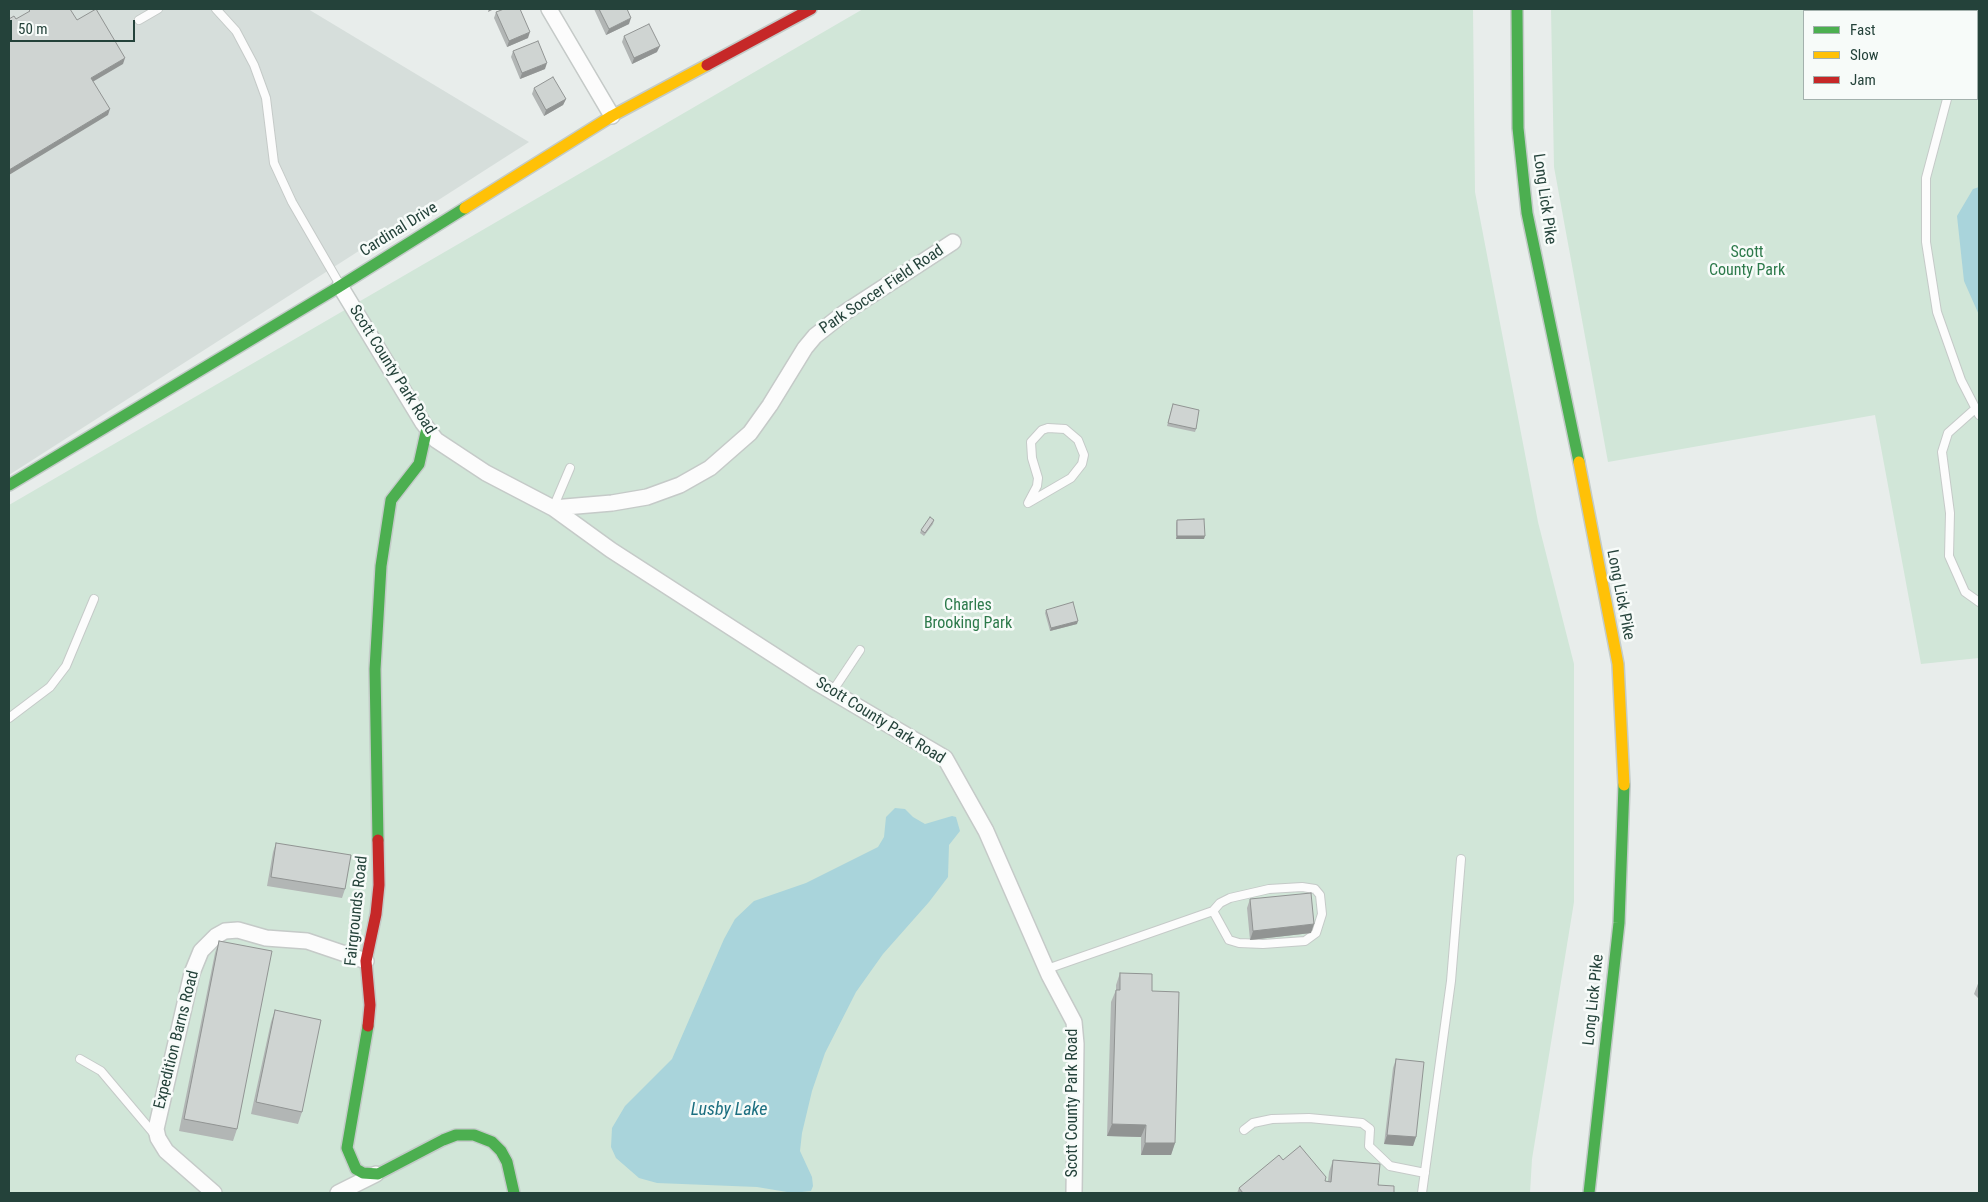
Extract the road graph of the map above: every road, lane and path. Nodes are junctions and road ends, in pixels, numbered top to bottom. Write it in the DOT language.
graph roads {
  1 [pos="158,9"];
  2 [pos="216,9"];
  3 [pos="550,9"];
  4 [pos="811,9"];
  5 [pos="1517,9"];
  6 [pos="139,20"];
  7 [pos="1947,100"];
  8 [pos="612,116"];
  9 [pos="953,242"];
  10 [pos="340,286"];
  11 [pos="1977,412"];
  12 [pos="427,428"];
  13 [pos="570,468"];
  14 [pos="9,485"];
  15 [pos="526,496"];
  16 [pos="1028,503"];
  17 [pos="553,508"];
  18 [pos="94,599"];
  19 [pos="1979,602"];
  20 [pos="860,650"];
  21 [pos="832,692"];
  22 [pos="9,718"];
  23 [pos="1461,859"];
  24 [pos="1213,911"];
  25 [pos="366,961"];
  26 [pos="1047,969"];
  27 [pos="80,1059"];
  28 [pos="1244,1130"];
  29 [pos="158,1138"];
  30 [pos="1425,1173"];
  31 [pos="376,1174"];
  32 [pos="214,1193"];
  33 [pos="338,1193"];
  34 [pos="514,1193"];
  35 [pos="1074,1193"];
  36 [pos="1422,1193"];
  37 [pos="1589,1193"];
  1 -- 6 [label="lane"];
  2 -- 10 [label="lane"];
  3 -- 8 [label="street"];
  4 -- 8 [label="street, Cardinal Drive"];
  5 -- 37 [label="street, Long Lick Pike"];
  7 -- 11 [label="lane"];
  8 -- 10 [label="street, Cardinal Drive"];
  9 -- 17 [label="street, Park Soccer Field Road"];
  10 -- 12 [label="street, Scott County Park Road"];
  10 -- 14 [label="street, Cardinal Drive"];
  11 -- 19 [label="lane"];
  12 -- 15 [label="street, Scott County Park Road"];
  12 -- 25 [label="street, Fairgrounds Road"];
  13 -- 17 [label="lane"];
  15 -- 17 [label="street, Park Soccer Field Road"];
  16 -- 16 [label="lane"];
  17 -- 21 [label="street, Scott County Park Road"];
  18 -- 22 [label="lane"];
  20 -- 21 [label="lane"];
  21 -- 26 [label="street, Scott County Park Road"];
  23 -- 30 [label="lane"];
  24 -- 24 [label="lane"];
  24 -- 26 [label="lane"];
  25 -- 29 [label="street, Expedition Barns Road"];
  25 -- 31 [label="street, Fairgrounds Road"];
  26 -- 35 [label="street, Scott County Park Road"];
  27 -- 29 [label="lane"];
  28 -- 30 [label="lane"];
  29 -- 32 [label="street"];
  30 -- 36 [label="lane"];
  31 -- 33 [label="street"];
  31 -- 34 [label="street"];
}
